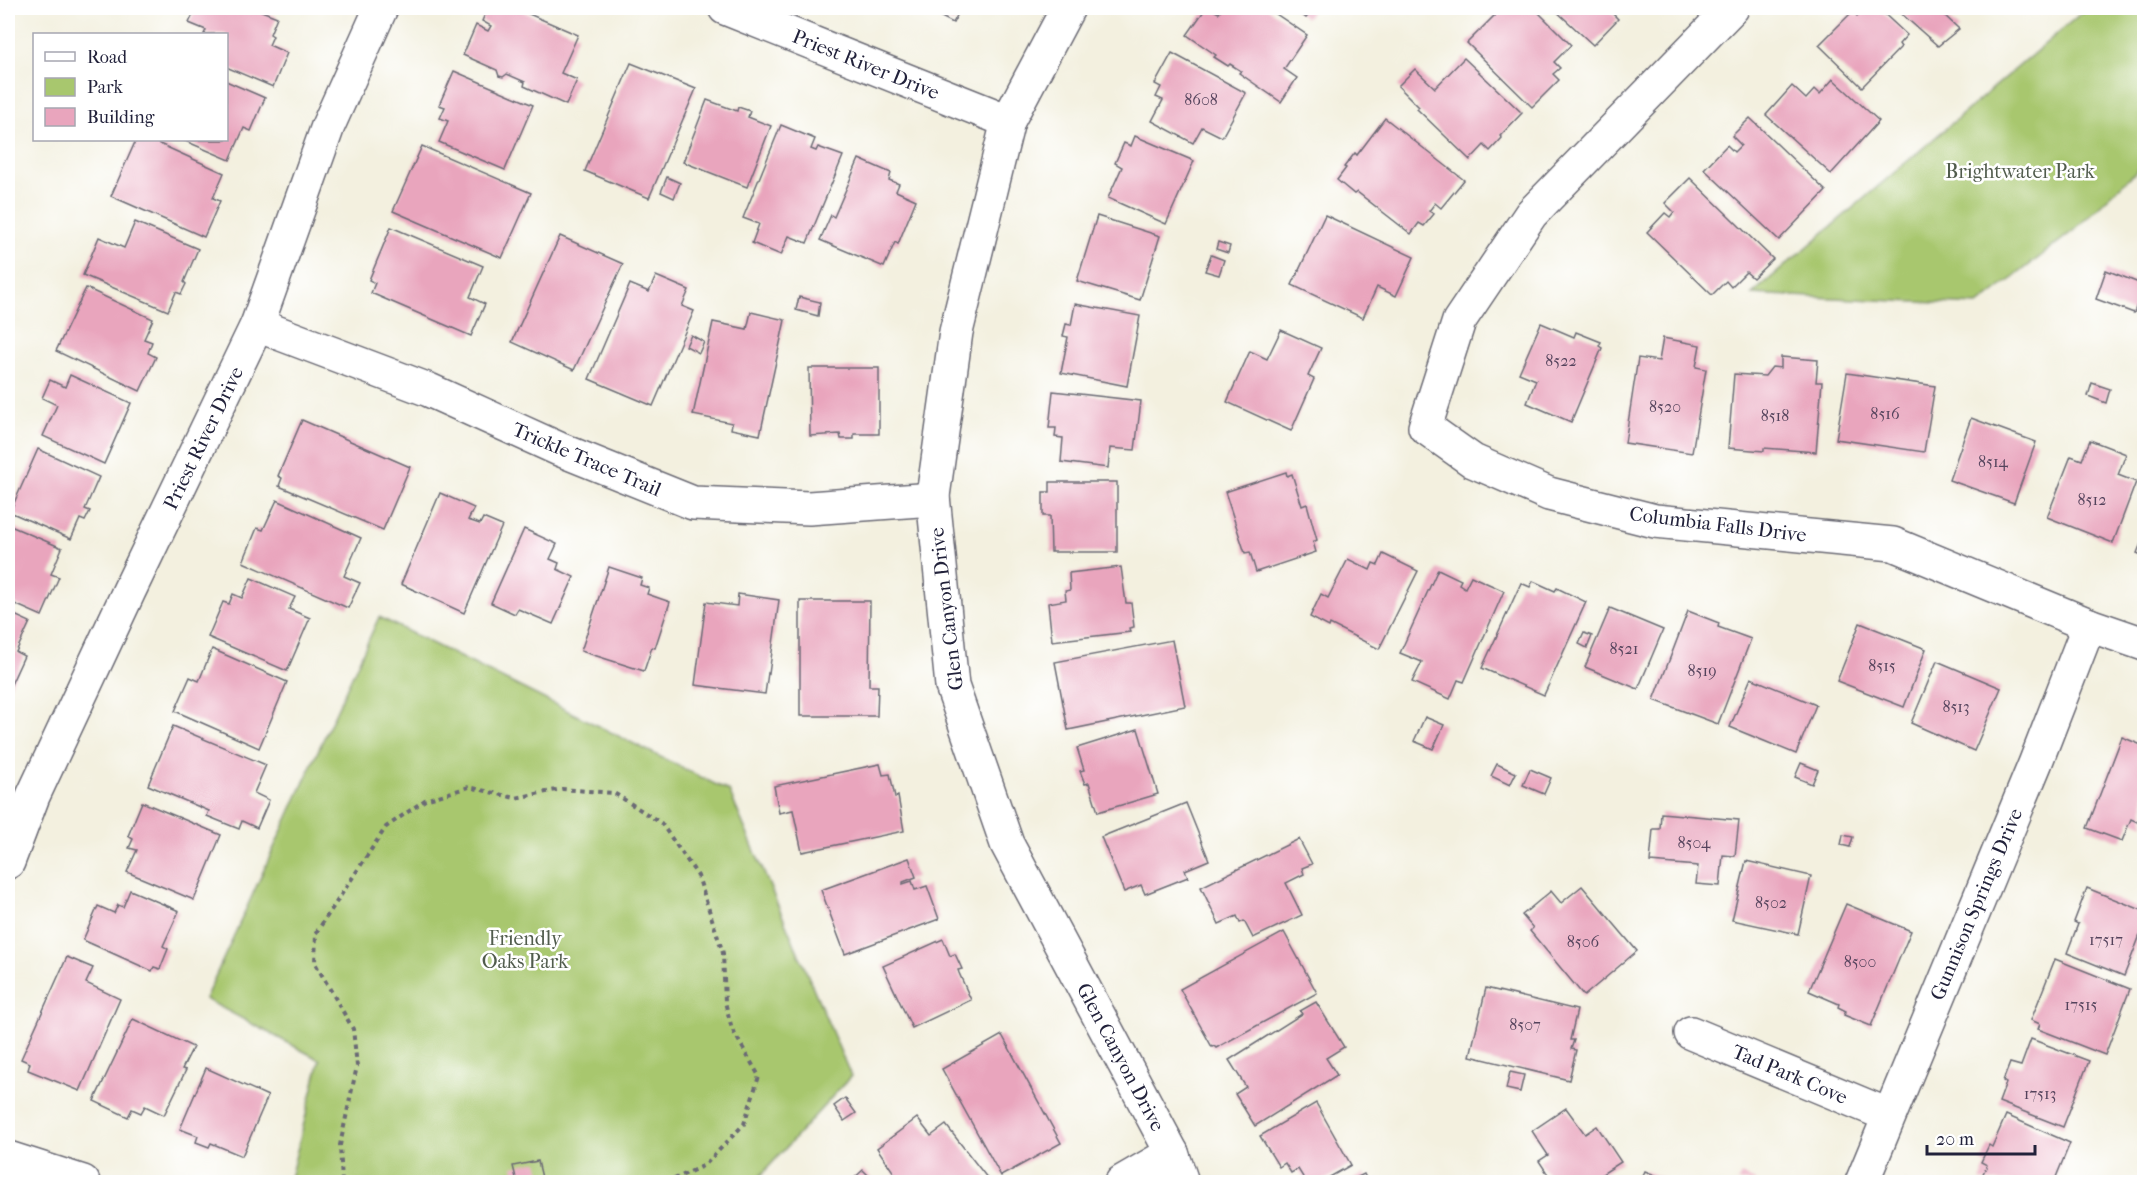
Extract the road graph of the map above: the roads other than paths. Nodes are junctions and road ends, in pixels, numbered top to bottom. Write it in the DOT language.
graph roads {
  1 [pos="381,8"];
  2 [pos="725,8"];
  3 [pos="1068,8"];
  4 [pos="1732,8"];
  5 [pos="1008,121"];
  6 [pos="257,325"];
  7 [pos="933,496"];
  8 [pos="2089,625"];
  9 [pos="2145,644"];
  10 [pos="8,862"];
  11 [pos="1691,1033"];
  12 [pos="1888,1115"];
  13 [pos="8,1158"];
  14 [pos="1177,1168"];
  15 [pos="83,1182"];
  16 [pos="1122,1182"];
  17 [pos="1862,1182"];
  1 -- 6 [label="street, Priest River Drive"];
  2 -- 5 [label="street, Priest River Drive"];
  3 -- 5 [label="street, Glen Canyon Drive"];
  4 -- 8 [label="street, Columbia Falls Drive"];
  5 -- 7 [label="street, Glen Canyon Drive"];
  6 -- 7 [label="street, Trickle Trace Trail"];
  6 -- 10 [label="street, Priest River Drive"];
  7 -- 14 [label="street, Glen Canyon Drive"];
  8 -- 9 [label="street, Columbia Falls Drive"];
  8 -- 12 [label="street, Gunnison Springs Drive"];
  11 -- 12 [label="street, Tad Park Cove"];
  12 -- 17 [label="street, Gunnison Springs Drive"];
  13 -- 15 [label="street"];
  14 -- 16 [label="street"];
}
